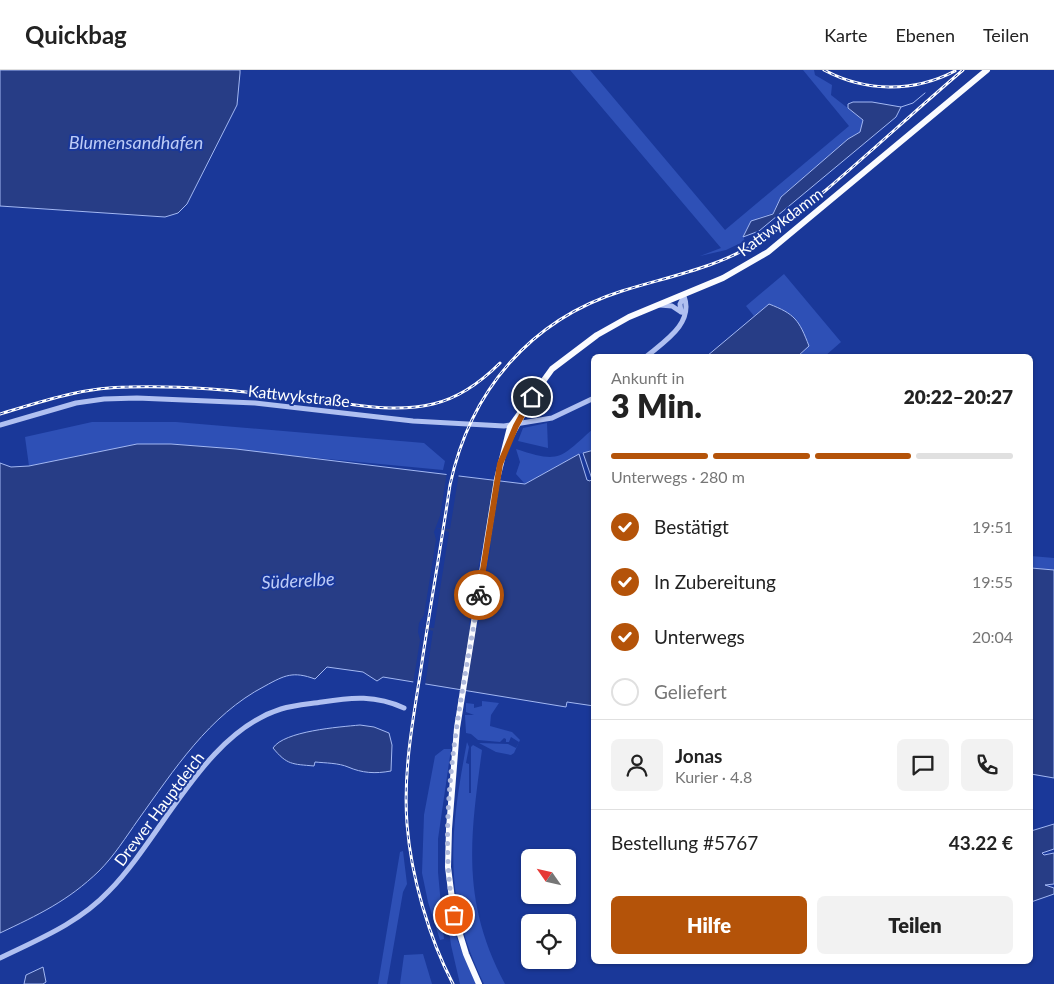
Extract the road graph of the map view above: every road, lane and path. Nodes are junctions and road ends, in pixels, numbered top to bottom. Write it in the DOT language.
graph roads {
  1 [pos="987,70"];
  2 [pos="684,296"];
  3 [pos="659,305"];
  4 [pos="682,314"];
  5 [pos="649,354"];
  6 [pos="591,399"];
  7 [pos="0,425"];
  8 [pos="404,708"];
  9 [pos="0,958"];
  10 [pos="479,984"];
  1 -- 2 [label="main road, Kattwykdamm"];
  2 -- 3 [label="main road, Kattwykdamm"];
  2 -- 4 [label="street"];
  3 -- 4 [label="street"];
  3 -- 10 [label="main road, Kattwykdamm"];
  4 -- 5 [label="street"];
  6 -- 7 [label="street, Kattwykstraße"];
  8 -- 9 [label="street, Drewer Hauptdeich"];
}
